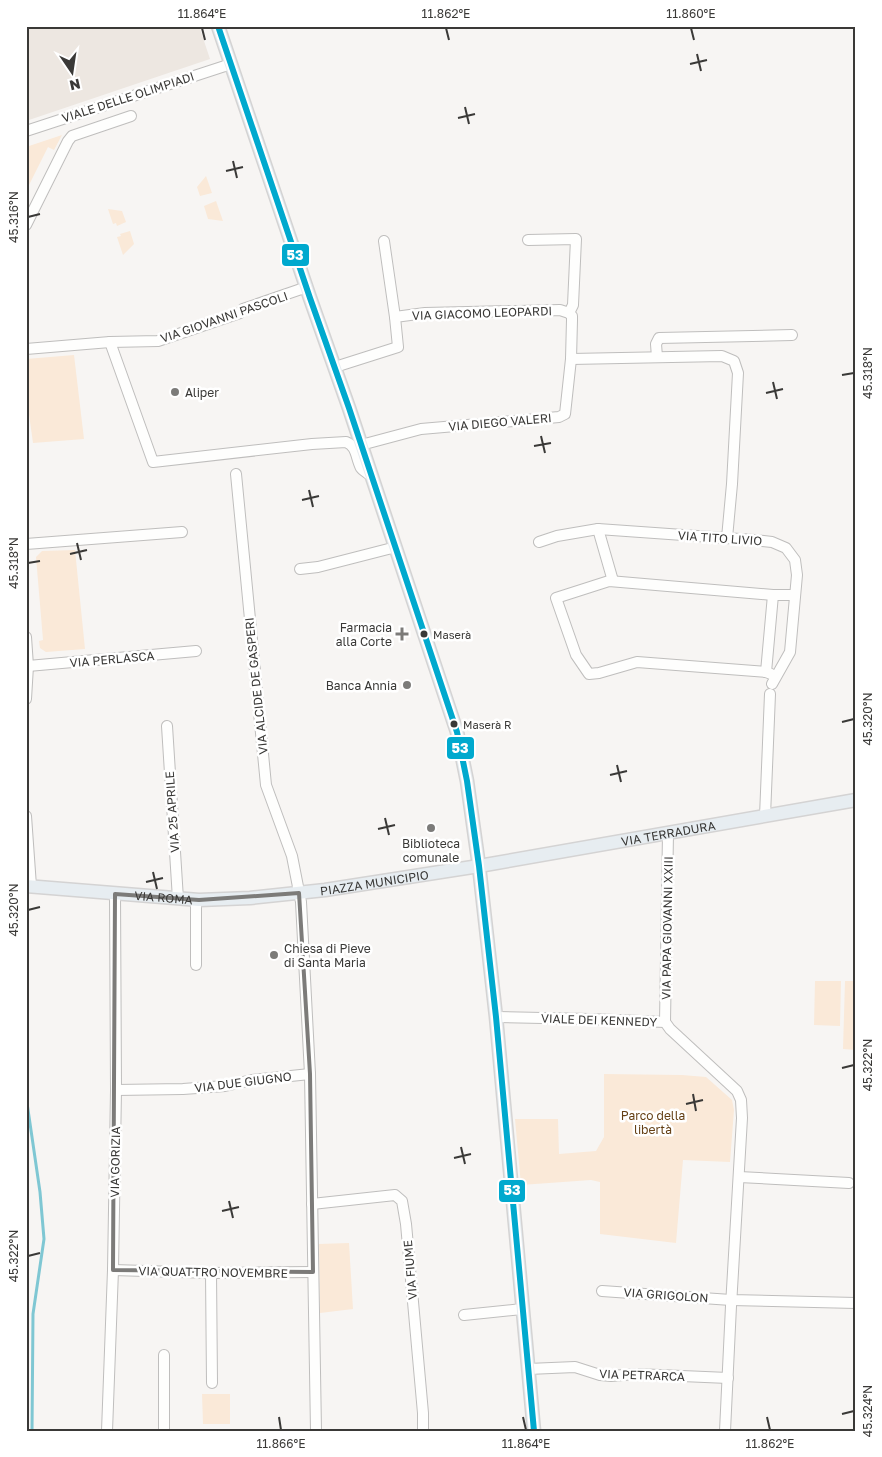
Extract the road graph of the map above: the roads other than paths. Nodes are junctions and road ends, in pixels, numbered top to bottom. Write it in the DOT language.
graph roads {
  1 [pos="218,26"];
  2 [pos="231,64"];
  3 [pos="131,116"];
  4 [pos="26,131"];
  5 [pos="26,225"];
  6 [pos="528,240"];
  7 [pos="384,241"];
  8 [pos="306,287"];
  9 [pos="569,312"];
  10 [pos="395,317"];
  11 [pos="792,336"];
  12 [pos="110,342"];
  13 [pos="26,349"];
  14 [pos="657,357"];
  15 [pos="571,359"];
  16 [pos="334,367"];
  17 [pos="362,446"];
  18 [pos="236,474"];
  19 [pos="371,476"];
  20 [pos="598,529"];
  21 [pos="182,532"];
  22 [pos="727,538"];
  23 [pos="539,542"];
  24 [pos="26,544"];
  25 [pos="396,547"];
  26 [pos="300,569"];
  27 [pos="613,581"];
  28 [pos="773,595"];
  29 [pos="795,595"];
  30 [pos="26,637"];
  31 [pos="196,651"];
  32 [pos="28,666"];
  33 [pos="766,672"];
  34 [pos="773,685"];
  35 [pos="27,694"];
  36 [pos="166,726"];
  37 [pos="856,800"];
  38 [pos="26,816"];
  39 [pos="764,816"];
  40 [pos="668,833"];
  41 [pos="479,866"];
  42 [pos="29,886"];
  43 [pos="299,893"];
  44 [pos="115,894"];
  45 [pos="178,899"];
  46 [pos="196,900"];
  47 [pos="196,965"];
  48 [pos="496,1017"];
  49 [pos="665,1022"];
  50 [pos="310,1074"];
  51 [pos="116,1090"];
  52 [pos="739,1178"];
  53 [pos="849,1183"];
  54 [pos="312,1204"];
  55 [pos="113,1270"];
  56 [pos="314,1272"];
  57 [pos="211,1273"];
  58 [pos="602,1291"];
  59 [pos="731,1300"];
  60 [pos="856,1303"];
  61 [pos="522,1309"];
  62 [pos="464,1314"];
  63 [pos="164,1355"];
  64 [pos="528,1369"];
  65 [pos="728,1378"];
  66 [pos="212,1383"];
  67 [pos="107,1431"];
  68 [pos="164,1431"];
  69 [pos="316,1431"];
  70 [pos="423,1431"];
  71 [pos="534,1431"];
  72 [pos="726,1431"];
  1 -- 2 [label="main road"];
  2 -- 4 [label="street, VIALE DELLE OLIMPIADI"];
  2 -- 8 [label="main road"];
  3 -- 5 [label="street"];
  6 -- 9 [label="street, VIA DIEGO VALERI"];
  7 -- 10 [label="street, VIA GIACOMO LEOPARDI"];
  8 -- 12 [label="street, VIA GIOVANNI PASCOLI"];
  8 -- 16 [label="main road"];
  9 -- 10 [label="street, VIA GIACOMO LEOPARDI"];
  9 -- 15 [label="street, VIA DIEGO VALERI"];
  10 -- 16 [label="street, VIA GIACOMO LEOPARDI"];
  11 -- 14 [label="street"];
  12 -- 13 [label="street"];
  12 -- 19 [label="street"];
  14 -- 15 [label="street"];
  14 -- 22 [label="street"];
  15 -- 17 [label="street, VIA DIEGO VALERI"];
  16 -- 17 [label="main road"];
  17 -- 19 [label="main road"];
  18 -- 43 [label="street, VIA ALCIDE DE GASPERI"];
  19 -- 25 [label="main road"];
  20 -- 22 [label="street, VIA TITO LIVIO"];
  20 -- 23 [label="street, VIA TITO LIVIO"];
  20 -- 27 [label="street"];
  21 -- 24 [label="street"];
  22 -- 29 [label="street, VIA TITO LIVIO"];
  25 -- 26 [label="street"];
  25 -- 41 [label="main road"];
  27 -- 28 [label="street"];
  27 -- 33 [label="street"];
  28 -- 29 [label="street"];
  28 -- 33 [label="street"];
  29 -- 34 [label="street, VIA TITO LIVIO"];
  30 -- 32 [label="street"];
  31 -- 32 [label="street, VIA PERLASCA"];
  32 -- 35 [label="street"];
  33 -- 34 [label="street"];
  34 -- 39 [label="street, VIA TITO LIVIO"];
  36 -- 45 [label="street, VIA 25 APRILE"];
  37 -- 39 [label="main road, VIA TERRADURA"];
  38 -- 42 [label="street"];
  39 -- 40 [label="main road, VIA TERRADURA"];
  40 -- 41 [label="main road, VIA TERRADURA"];
  40 -- 49 [label="street, VIA PAPA GIOVANNI XXIII"];
  41 -- 43 [label="main road, PIAZZA MUNICIPIO"];
  41 -- 48 [label="main road"];
  42 -- 44 [label="main road, VIA ROMA"];
  43 -- 46 [label="main road, VIA ROMA"];
  43 -- 50 [label="street"];
  44 -- 45 [label="main road, VIA ROMA"];
  44 -- 51 [label="street, VIA GORIZIA"];
  45 -- 46 [label="main road, VIA ROMA"];
  46 -- 47 [label="street"];
  48 -- 49 [label="street, VIALE DEI KENNEDY"];
  48 -- 61 [label="main road"];
  49 -- 52 [label="street, VIALE DEI KENNEDY"];
  50 -- 51 [label="street, VIA DUE GIUGNO"];
  50 -- 54 [label="street"];
  51 -- 55 [label="street, VIA GORIZIA"];
  52 -- 53 [label="street"];
  52 -- 59 [label="street, VIALE DEI KENNEDY"];
  54 -- 56 [label="street"];
  54 -- 70 [label="street, VIA FIUME"];
  55 -- 57 [label="street, VIA QUATTRO NOVEMBRE"];
  55 -- 67 [label="street, VIA GORIZIA"];
  56 -- 57 [label="street, VIA QUATTRO NOVEMBRE"];
  56 -- 69 [label="street"];
  57 -- 66 [label="street"];
  58 -- 59 [label="street, VIA GRIGOLON"];
  59 -- 60 [label="street, VIA GRIGOLON"];
  59 -- 65 [label="street, VIALE DEI KENNEDY"];
  61 -- 62 [label="street"];
  61 -- 64 [label="main road"];
  63 -- 68 [label="street"];
  64 -- 65 [label="street, VIA PETRARCA"];
  64 -- 71 [label="main road"];
  65 -- 72 [label="street, VIALE DEI KENNEDY"];
}
